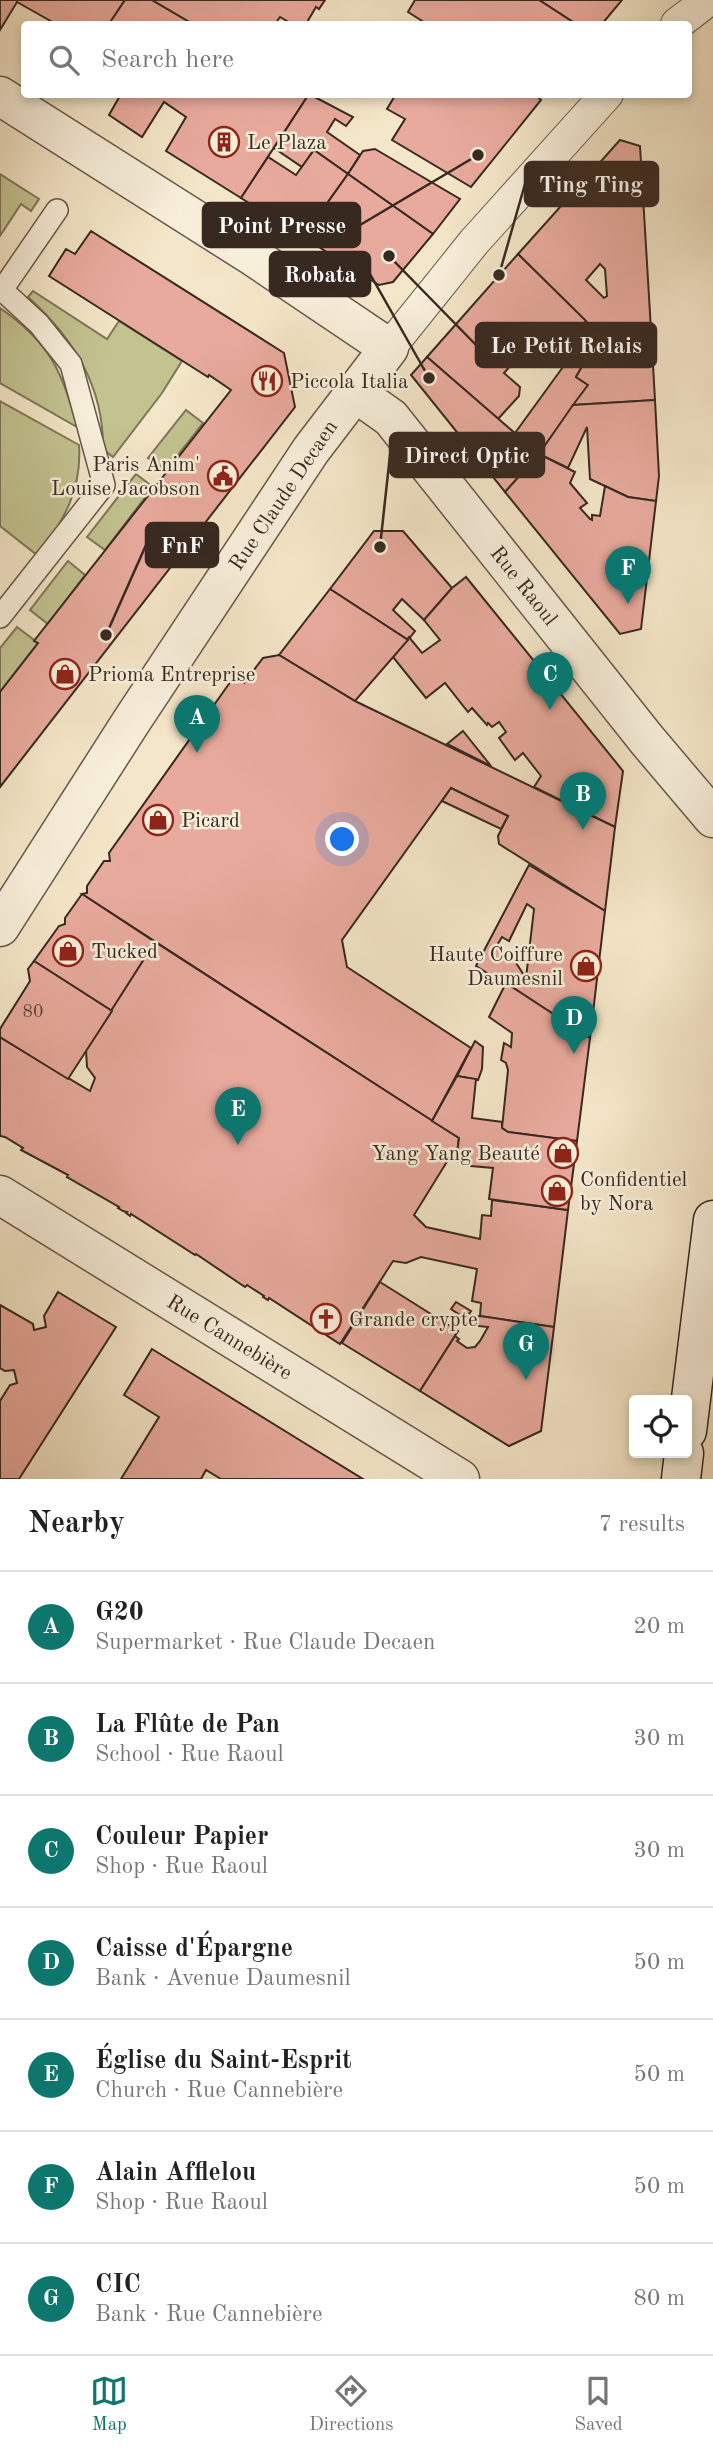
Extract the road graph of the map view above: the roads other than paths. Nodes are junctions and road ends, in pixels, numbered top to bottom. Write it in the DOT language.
graph roads {
  1 [pos="708,0"];
  2 [pos="681,21"];
  3 [pos="0,96"];
  4 [pos="603,98"];
  5 [pos="57,210"];
  6 [pos="1,289"];
  7 [pos="389,348"];
  8 [pos="356,393"];
  9 [pos="0,617"];
  10 [pos="713,818"];
  11 [pos="0,927"];
  12 [pos="0,1195"];
  13 [pos="713,1220"];
  14 [pos="691,1395"];
  15 [pos="683,1458"];
  16 [pos="460,1479"];
  17 [pos="681,1479"];
  1 -- 2 [label="street"];
  3 -- 7 [label="street"];
  4 -- 7 [label="street, Rue Claude Decaen"];
  5 -- 6 [label="lane"];
  6 -- 9 [label="lane"];
  7 -- 8 [label="street, Rue Claude Decaen"];
  8 -- 10 [label="street, Rue Raoul"];
  8 -- 11 [label="street, Rue Claude Decaen"];
  12 -- 16 [label="street, Rue Cannebière"];
  13 -- 14 [label="street"];
  15 -- 17 [label="street"];
}
